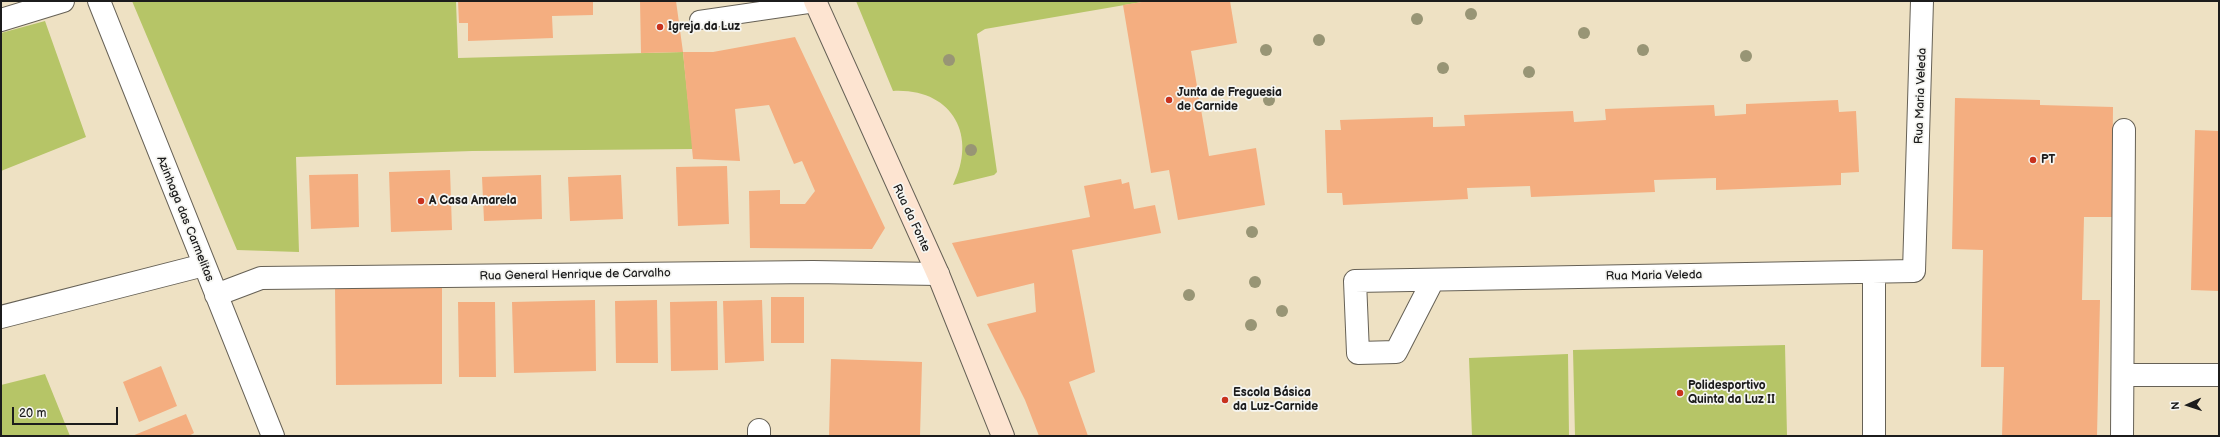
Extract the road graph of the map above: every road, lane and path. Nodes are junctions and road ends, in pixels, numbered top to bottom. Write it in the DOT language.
graph roads {
  1 [pos="63,1"];
  2 [pos="99,1"];
  3 [pos="1922,1"];
  4 [pos="815,2"];
  5 [pos="1,20"];
  6 [pos="699,20"];
  7 [pos="2124,130"];
  8 [pos="204,265"];
  9 [pos="1874,272"];
  10 [pos="938,274"];
  11 [pos="1433,280"];
  12 [pos="216,295"];
  13 [pos="1,317"];
  14 [pos="2123,375"];
  15 [pos="2219,375"];
  16 [pos="273,436"];
  17 [pos="1003,436"];
  18 [pos="1874,436"];
  19 [pos="2122,436"];
  1 -- 5 [label="street"];
  2 -- 8 [label="street, Azinhaga das Carmelitas"];
  3 -- 9 [label="street, Rua Maria Veleda"];
  4 -- 6 [label="lane"];
  4 -- 10 [label="main road, Rua da Fonte"];
  7 -- 14 [label="street"];
  8 -- 12 [label="street, Azinhaga das Carmelitas"];
  8 -- 13 [label="street"];
  9 -- 11 [label="street, Rua Maria Veleda"];
  9 -- 18 [label="street"];
  10 -- 12 [label="street, Rua General Henrique de Carvalho"];
  10 -- 17 [label="main road, Rua da Fonte"];
  12 -- 16 [label="street, Azinhaga das Carmelitas"];
  14 -- 15 [label="street"];
  14 -- 19 [label="street"];
}
